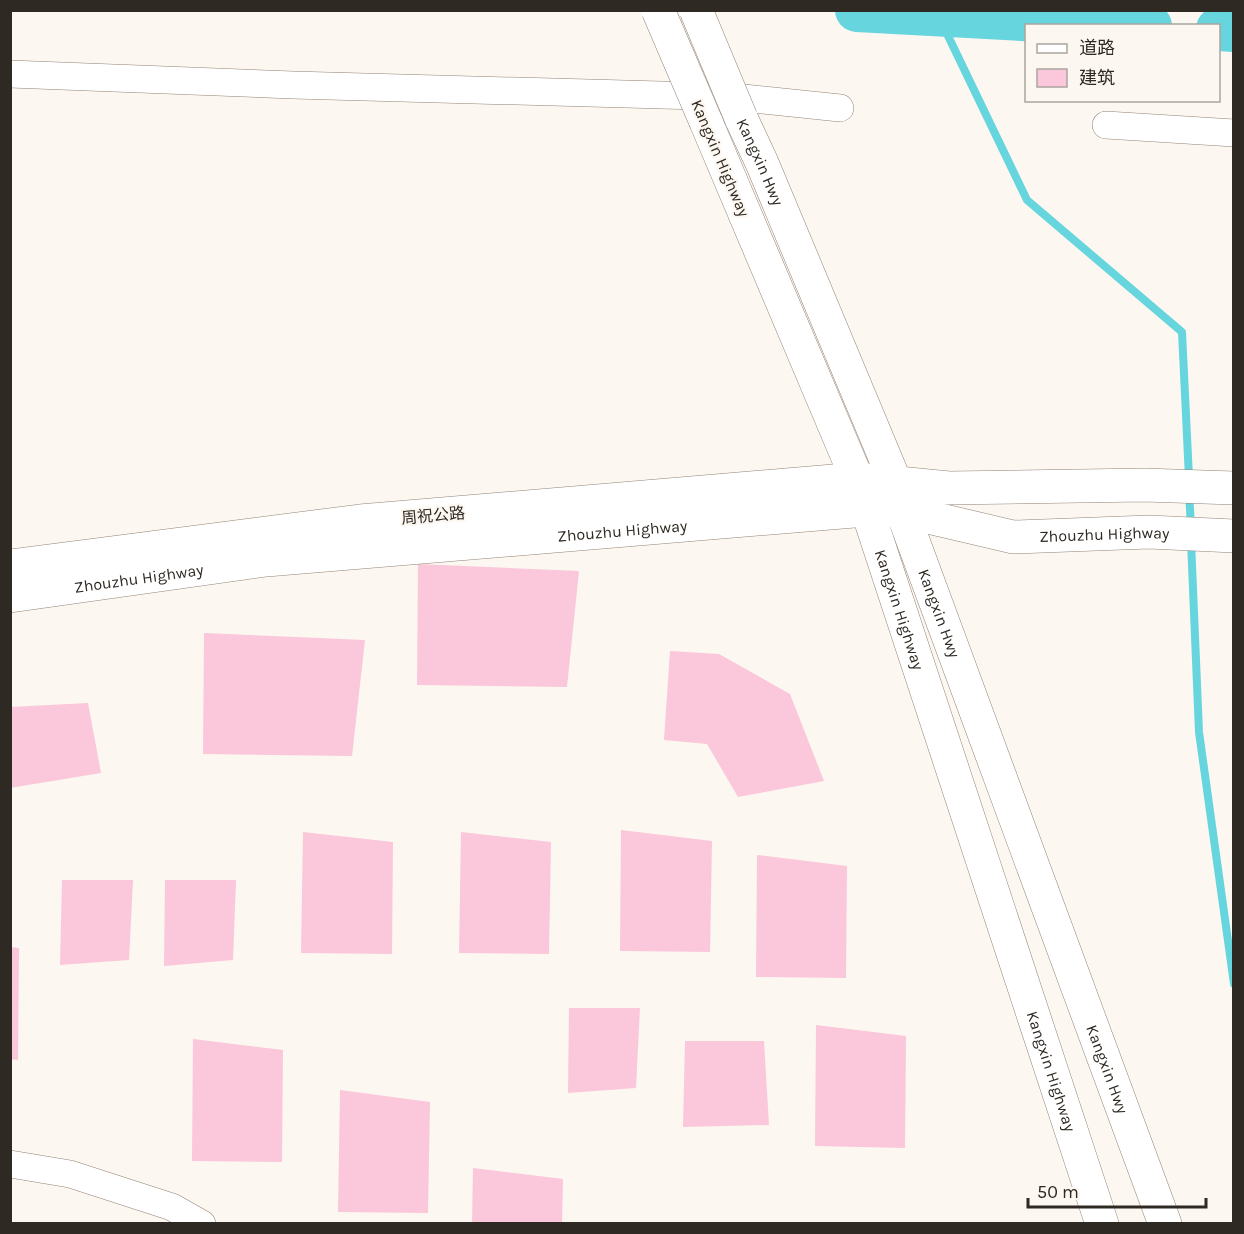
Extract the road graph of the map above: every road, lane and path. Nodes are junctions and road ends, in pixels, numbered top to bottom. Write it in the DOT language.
graph roads {
  1 [pos="658,10"];
  2 [pos="696,10"];
  3 [pos="10,74"];
  4 [pos="840,108"];
  5 [pos="1106,125"];
  6 [pos="1233,133"];
  7 [pos="857,479"];
  8 [pos="1233,488"];
  9 [pos="899,498"];
  10 [pos="866,510"];
  11 [pos="1233,536"];
  12 [pos="10,566"];
  13 [pos="10,596"];
  14 [pos="10,1164"];
  15 [pos="202,1224"];
  16 [pos="1102,1224"];
  17 [pos="1165,1224"];
  1 -- 7 [label="main road, Kangxin Highway, bridge"];
  2 -- 9 [label="main road, Kangxin Hwy, bridge"];
  3 -- 4 [label="street"];
  5 -- 6 [label="street"];
  7 -- 9 [label="main road, Zhouzhu Highway"];
  7 -- 10 [label="main road, Kangxin Highway"];
  7 -- 12 [label="main road, 周祝公路"];
  8 -- 9 [label="main road, Zhouzhu Highway"];
  9 -- 10 [label="main road, Zhouzhu Highway"];
  9 -- 11 [label="main road, Zhouzhu Highway"];
  9 -- 17 [label="main road, Kangxin Hwy"];
  10 -- 13 [label="main road, Zhouzhu Highway"];
  10 -- 16 [label="main road, Kangxin Highway"];
  14 -- 15 [label="street"];
}
